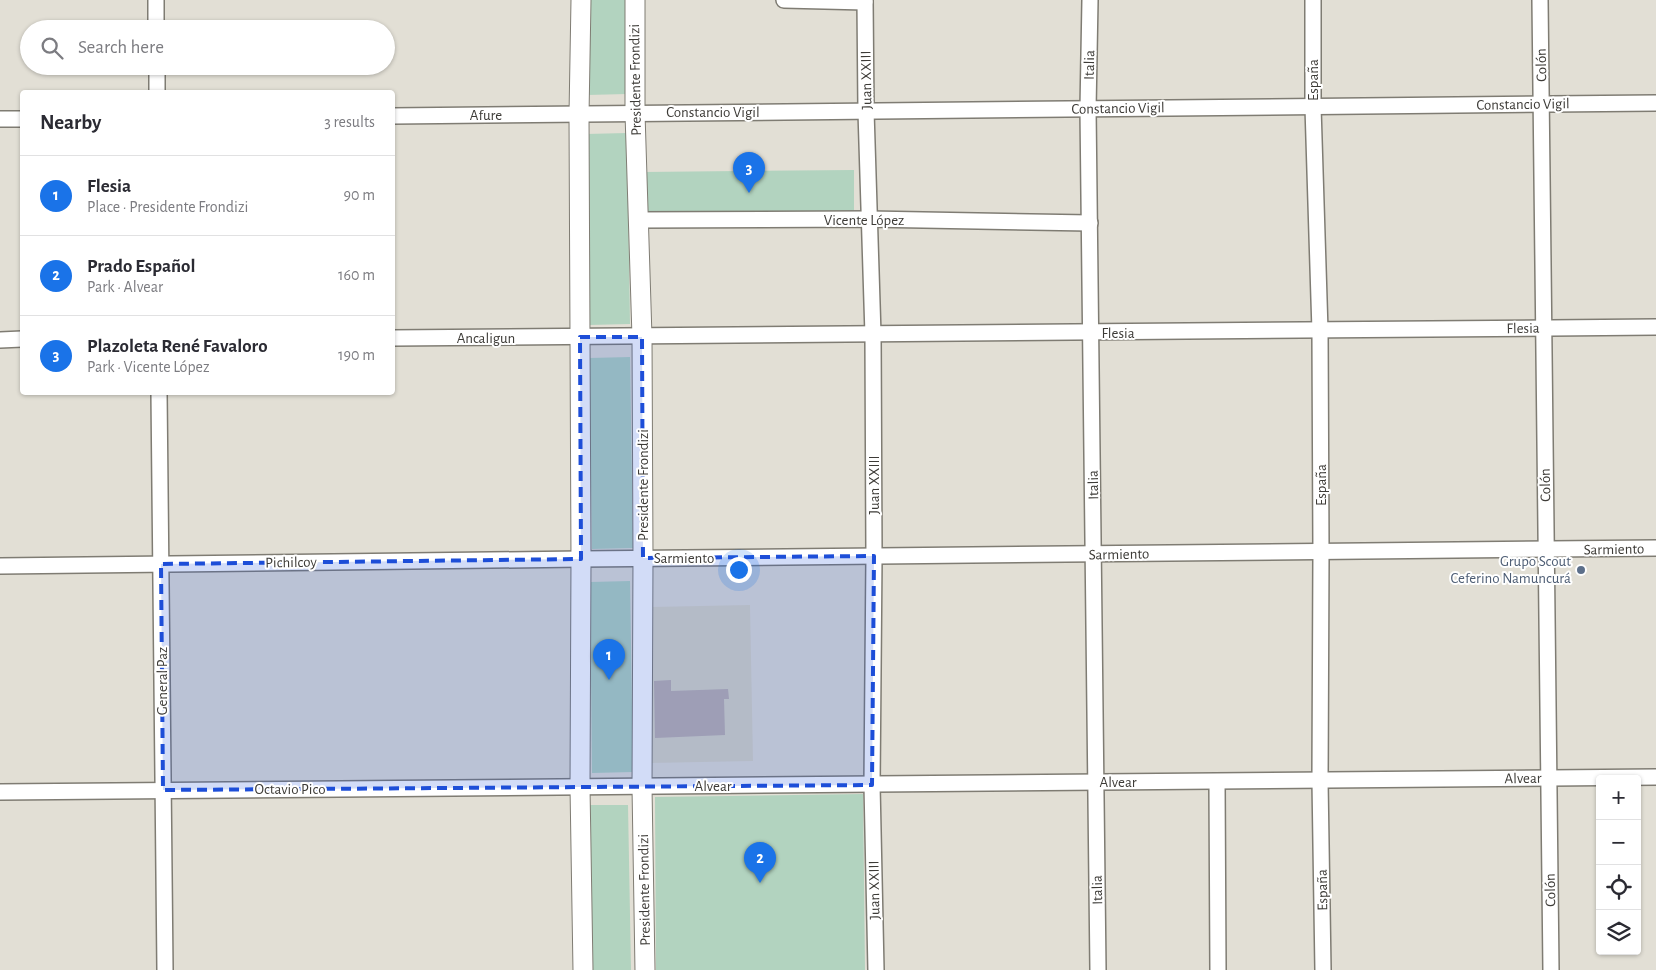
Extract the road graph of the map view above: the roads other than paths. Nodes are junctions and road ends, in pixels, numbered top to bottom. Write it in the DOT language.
graph roads {
  1 [pos="156,0"];
  2 [pos="581,0"];
  3 [pos="634,0"];
  4 [pos="784,0"];
  5 [pos="1090,0"];
  6 [pos="1313,0"];
  7 [pos="1540,0"];
  8 [pos="865,1"];
  9 [pos="156,20"];
  10 [pos="157,75"];
  11 [pos="157,90"];
  12 [pos="1656,102"];
  13 [pos="1541,104"];
  14 [pos="1313,107"];
  15 [pos="1088,109"];
  16 [pos="866,111"];
  17 [pos="635,112"];
  18 [pos="579,115"];
  19 [pos="395,116"];
  20 [pos="0,119"];
  21 [pos="20,119"];
  22 [pos="869,219"];
  23 [pos="638,220"];
  24 [pos="1090,222"];
  25 [pos="1656,327"];
  26 [pos="1544,328"];
  27 [pos="1320,331"];
  28 [pos="1091,333"];
  29 [pos="873,335"];
  30 [pos="642,337"];
  31 [pos="395,338"];
  32 [pos="580,338"];
  33 [pos="20,339"];
  34 [pos="0,340"];
  35 [pos="160,395"];
  36 [pos="1656,548"];
  37 [pos="1546,549"];
  38 [pos="1321,552"];
  39 [pos="1094,554"];
  40 [pos="874,556"];
  41 [pos="643,558"];
  42 [pos="581,559"];
  43 [pos="161,564"];
  44 [pos="0,566"];
  45 [pos="1656,777"];
  46 [pos="1548,778"];
  47 [pos="1320,781"];
  48 [pos="1217,782"];
  49 [pos="1096,783"];
  50 [pos="872,785"];
  51 [pos="580,787"];
  52 [pos="642,787"];
  53 [pos="163,790"];
  54 [pos="0,792"];
  55 [pos="165,970"];
  56 [pos="583,970"];
  57 [pos="645,970"];
  58 [pos="876,970"];
  59 [pos="1098,970"];
  60 [pos="1218,970"];
  61 [pos="1323,970"];
  62 [pos="1551,970"];
  1 -- 9 [label="street"];
  2 -- 18 [label="main road"];
  3 -- 17 [label="main road, Presidente Frondizi"];
  4 -- 8 [label="street"];
  5 -- 15 [label="street, Italia"];
  6 -- 14 [label="street, España"];
  7 -- 13 [label="street, Colón"];
  8 -- 16 [label="street, Juan XXIII"];
  10 -- 11 [label="street"];
  12 -- 13 [label="street, Constancio Vigil"];
  13 -- 14 [label="street, Constancio Vigil"];
  13 -- 26 [label="street, Colón"];
  14 -- 15 [label="street, Constancio Vigil"];
  14 -- 27 [label="street, España"];
  15 -- 16 [label="street, Constancio Vigil"];
  15 -- 24 [label="street, Italia"];
  16 -- 17 [label="street, Constancio Vigil"];
  16 -- 22 [label="street, Juan XXIII"];
  17 -- 18 [label="street, Constancio Vigil"];
  17 -- 23 [label="main road, Presidente Frondizi"];
  18 -- 19 [label="street, Afure"];
  18 -- 32 [label="main road"];
  20 -- 21 [label="street"];
  22 -- 23 [label="street, Vicente López"];
  22 -- 24 [label="street, Vicente López"];
  22 -- 29 [label="street, Juan XXIII"];
  23 -- 30 [label="main road, Presidente Frondizi"];
  24 -- 28 [label="street, Italia"];
  25 -- 26 [label="street, Flesia"];
  26 -- 27 [label="street, Flesia"];
  26 -- 37 [label="street, Colón"];
  27 -- 28 [label="street, Flesia"];
  27 -- 38 [label="street, España"];
  28 -- 29 [label="street, Flesia"];
  28 -- 39 [label="street, Italia"];
  29 -- 30 [label="street, Flesia"];
  29 -- 40 [label="street, Juan XXIII"];
  30 -- 32 [label="street, Flesia"];
  30 -- 41 [label="main road, Presidente Frondizi"];
  31 -- 32 [label="street, Ancaligun"];
  32 -- 42 [label="main road"];
  33 -- 34 [label="street"];
  35 -- 43 [label="street, General Paz"];
  36 -- 37 [label="street, Sarmiento"];
  37 -- 38 [label="street, Sarmiento"];
  37 -- 46 [label="street, Colón"];
  38 -- 39 [label="street, Sarmiento"];
  38 -- 47 [label="street, España"];
  39 -- 40 [label="street, Sarmiento"];
  39 -- 49 [label="street, Italia"];
  40 -- 41 [label="street, Sarmiento"];
  40 -- 50 [label="street, Juan XXIII"];
  41 -- 42 [label="street, Sarmiento"];
  41 -- 52 [label="main road, Presidente Frondizi"];
  42 -- 43 [label="street, Pichilcoy"];
  42 -- 51 [label="main road"];
  43 -- 44 [label="street, Pichilcoy"];
  43 -- 53 [label="street, General Paz"];
  45 -- 46 [label="street, Alvear"];
  46 -- 47 [label="street, Alvear"];
  46 -- 62 [label="street, Colón"];
  47 -- 48 [label="street, Alvear"];
  47 -- 61 [label="street, España"];
  48 -- 49 [label="street, Alvear"];
  48 -- 60 [label="street"];
  49 -- 50 [label="street, Alvear"];
  49 -- 59 [label="street, Italia"];
  50 -- 52 [label="street, Alvear"];
  50 -- 58 [label="street, Juan XXIII"];
  51 -- 52 [label="street, Alvear"];
  51 -- 53 [label="street, Octavio Pico"];
  51 -- 56 [label="main road"];
  52 -- 57 [label="main road, Presidente Frondizi"];
  53 -- 54 [label="street, Octavio Pico"];
  53 -- 55 [label="street, General Paz"];
}
